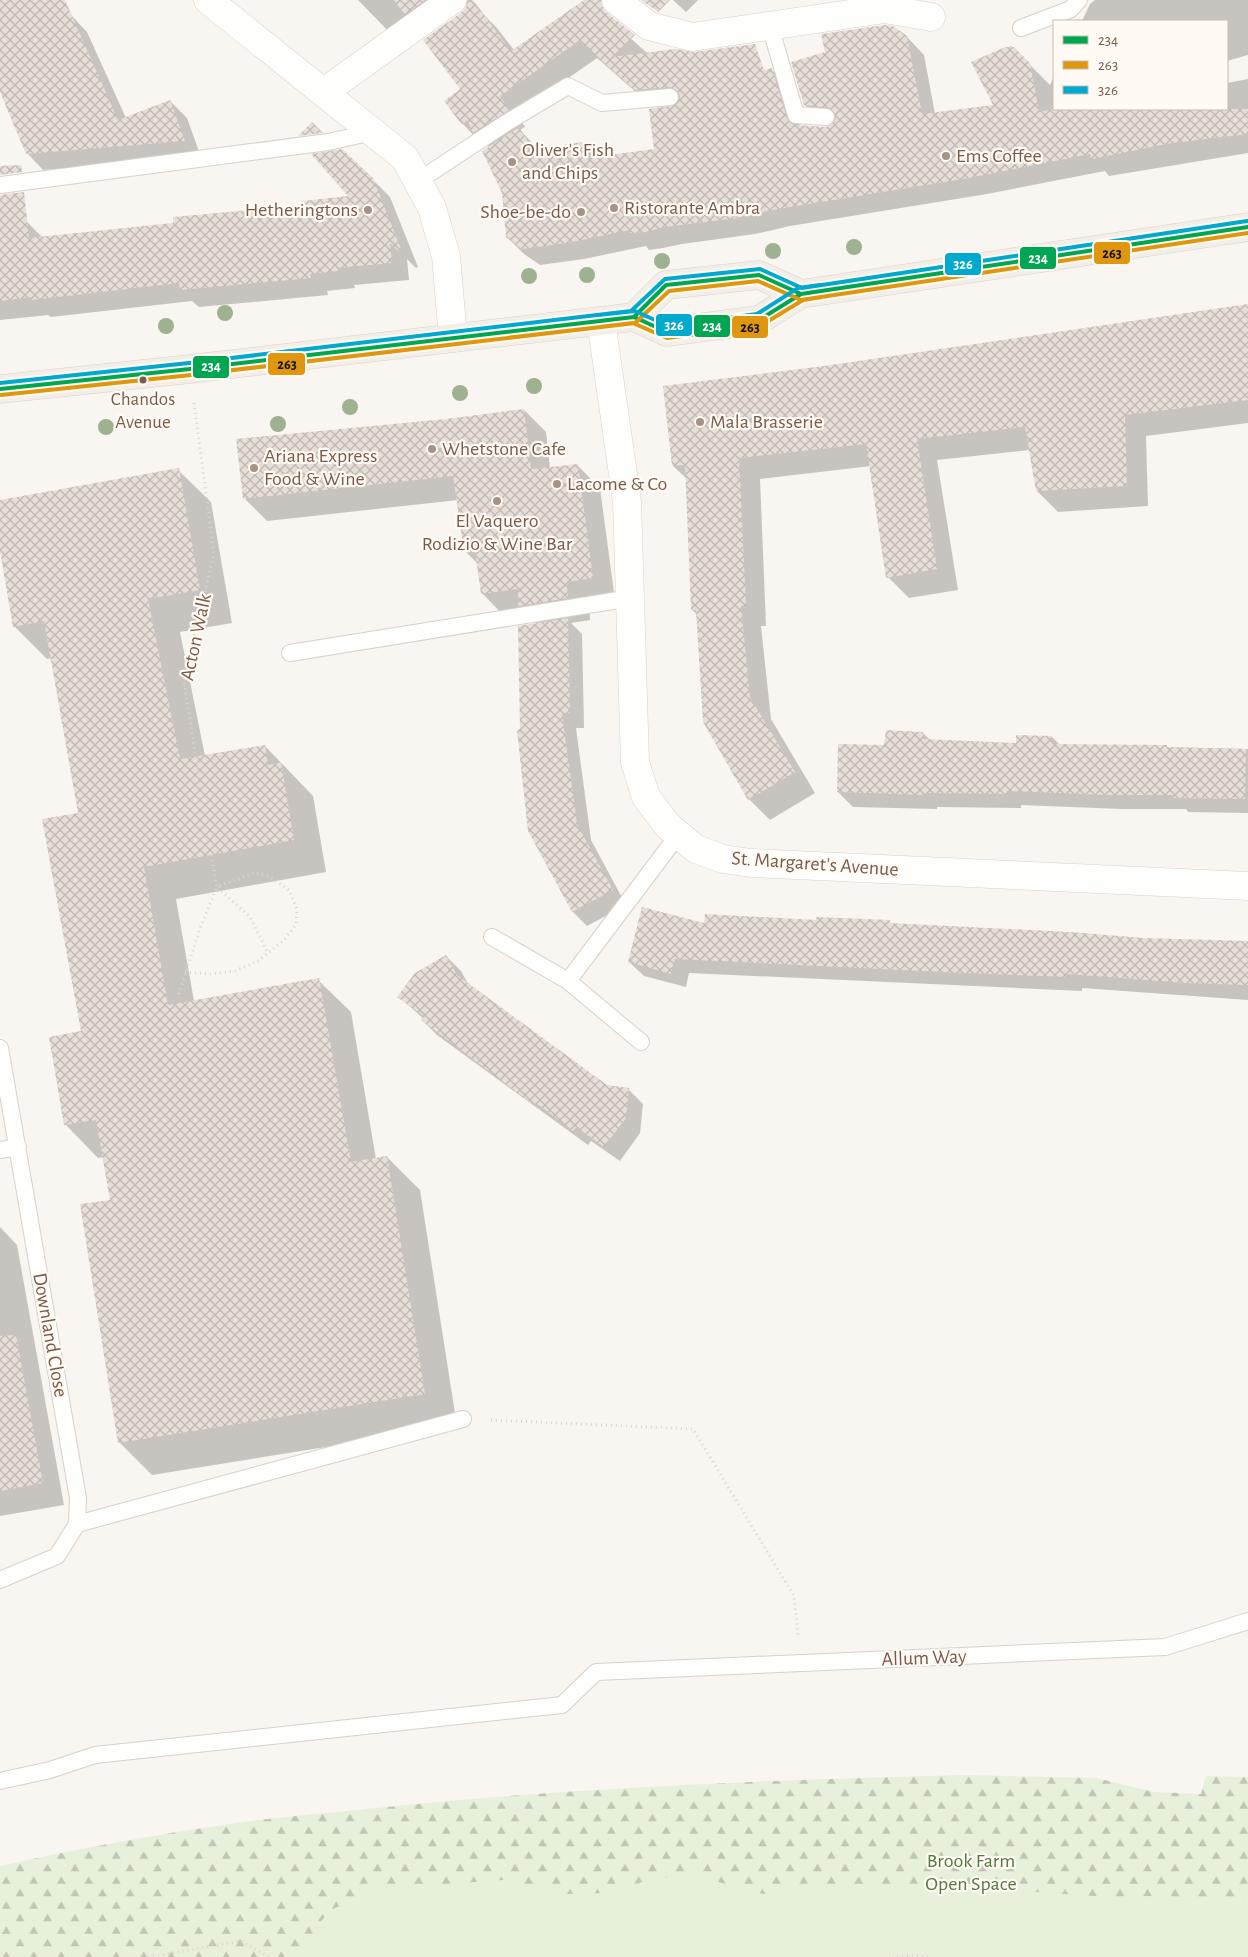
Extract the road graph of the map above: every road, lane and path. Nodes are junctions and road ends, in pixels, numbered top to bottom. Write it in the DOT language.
graph roads {
  1 [pos="208,0"];
  2 [pos="452,0"];
  3 [pos="616,0"];
  4 [pos="1078,0"];
  5 [pos="931,17"];
  6 [pos="770,26"];
  7 [pos="1021,28"];
  8 [pos="324,92"];
  9 [pos="670,97"];
  10 [pos="826,117"];
  11 [pos="373,132"];
  12 [pos="418,181"];
  13 [pos="0,185"];
  14 [pos="1248,227"];
  15 [pos="801,294"];
  16 [pos="634,317"];
  17 [pos="601,321"];
  18 [pos="454,338"];
  19 [pos="190,369"];
  20 [pos="0,389"];
  21 [pos="631,598"];
  22 [pos="290,653"];
  23 [pos="201,791"];
  24 [pos="678,835"];
  25 [pos="212,855"];
  26 [pos="1248,886"];
  27 [pos="217,887"];
  28 [pos="492,937"];
  29 [pos="268,953"];
  30 [pos="185,972"];
  31 [pos="568,981"];
  32 [pos="179,994"];
  33 [pos="640,1042"];
  34 [pos="0,1048"];
  35 [pos="18,1147"];
  36 [pos="0,1150"];
  37 [pos="463,1419"];
  38 [pos="77,1524"];
  39 [pos="0,1580"];
  40 [pos="1248,1620"];
  41 [pos="800,1663"];
  42 [pos="0,1780"];
  43 [pos="148,1957"];
  44 [pos="269,1957"];
  45 [pos="892,1957"];
  46 [pos="928,1957"];
  1 -- 8 [label="street"];
  2 -- 8 [label="street"];
  3 -- 6 [label="street"];
  4 -- 7 [label="lane"];
  5 -- 6 [label="street"];
  6 -- 10 [label="lane"];
  8 -- 11 [label="street"];
  9 -- 12 [label="lane"];
  11 -- 12 [label="street"];
  11 -- 13 [label="lane"];
  12 -- 18 [label="street"];
  14 -- 15 [label="main road"];
  15 -- 16 [label="main road"];
  15 -- 16 [label="main road"];
  16 -- 17 [label="main road"];
  17 -- 18 [label="main road"];
  17 -- 21 [label="street, St. Margaret's Avenue"];
  18 -- 19 [label="main road"];
  19 -- 20 [label="main road"];
  19 -- 23 [label="path, Acton Walk"];
  21 -- 22 [label="lane"];
  21 -- 24 [label="street, St. Margaret's Avenue"];
  24 -- 26 [label="street, St. Margaret's Avenue"];
  24 -- 31 [label="lane"];
  25 -- 27 [label="path"];
  27 -- 29 [label="path"];
  27 -- 29 [label="path"];
  27 -- 30 [label="path"];
  28 -- 31 [label="lane"];
  29 -- 30 [label="path"];
  30 -- 32 [label="path"];
  31 -- 33 [label="lane"];
  34 -- 35 [label="lane, Downland Close"];
  35 -- 36 [label="lane"];
  35 -- 38 [label="lane, Downland Close"];
  37 -- 38 [label="lane"];
  37 -- 41 [label="path"];
  38 -- 39 [label="lane"];
  40 -- 41 [label="lane, Allum Way"];
  41 -- 42 [label="lane, Allum Way"];
  43 -- 44 [label="path"];
  45 -- 46 [label="path"];
}
